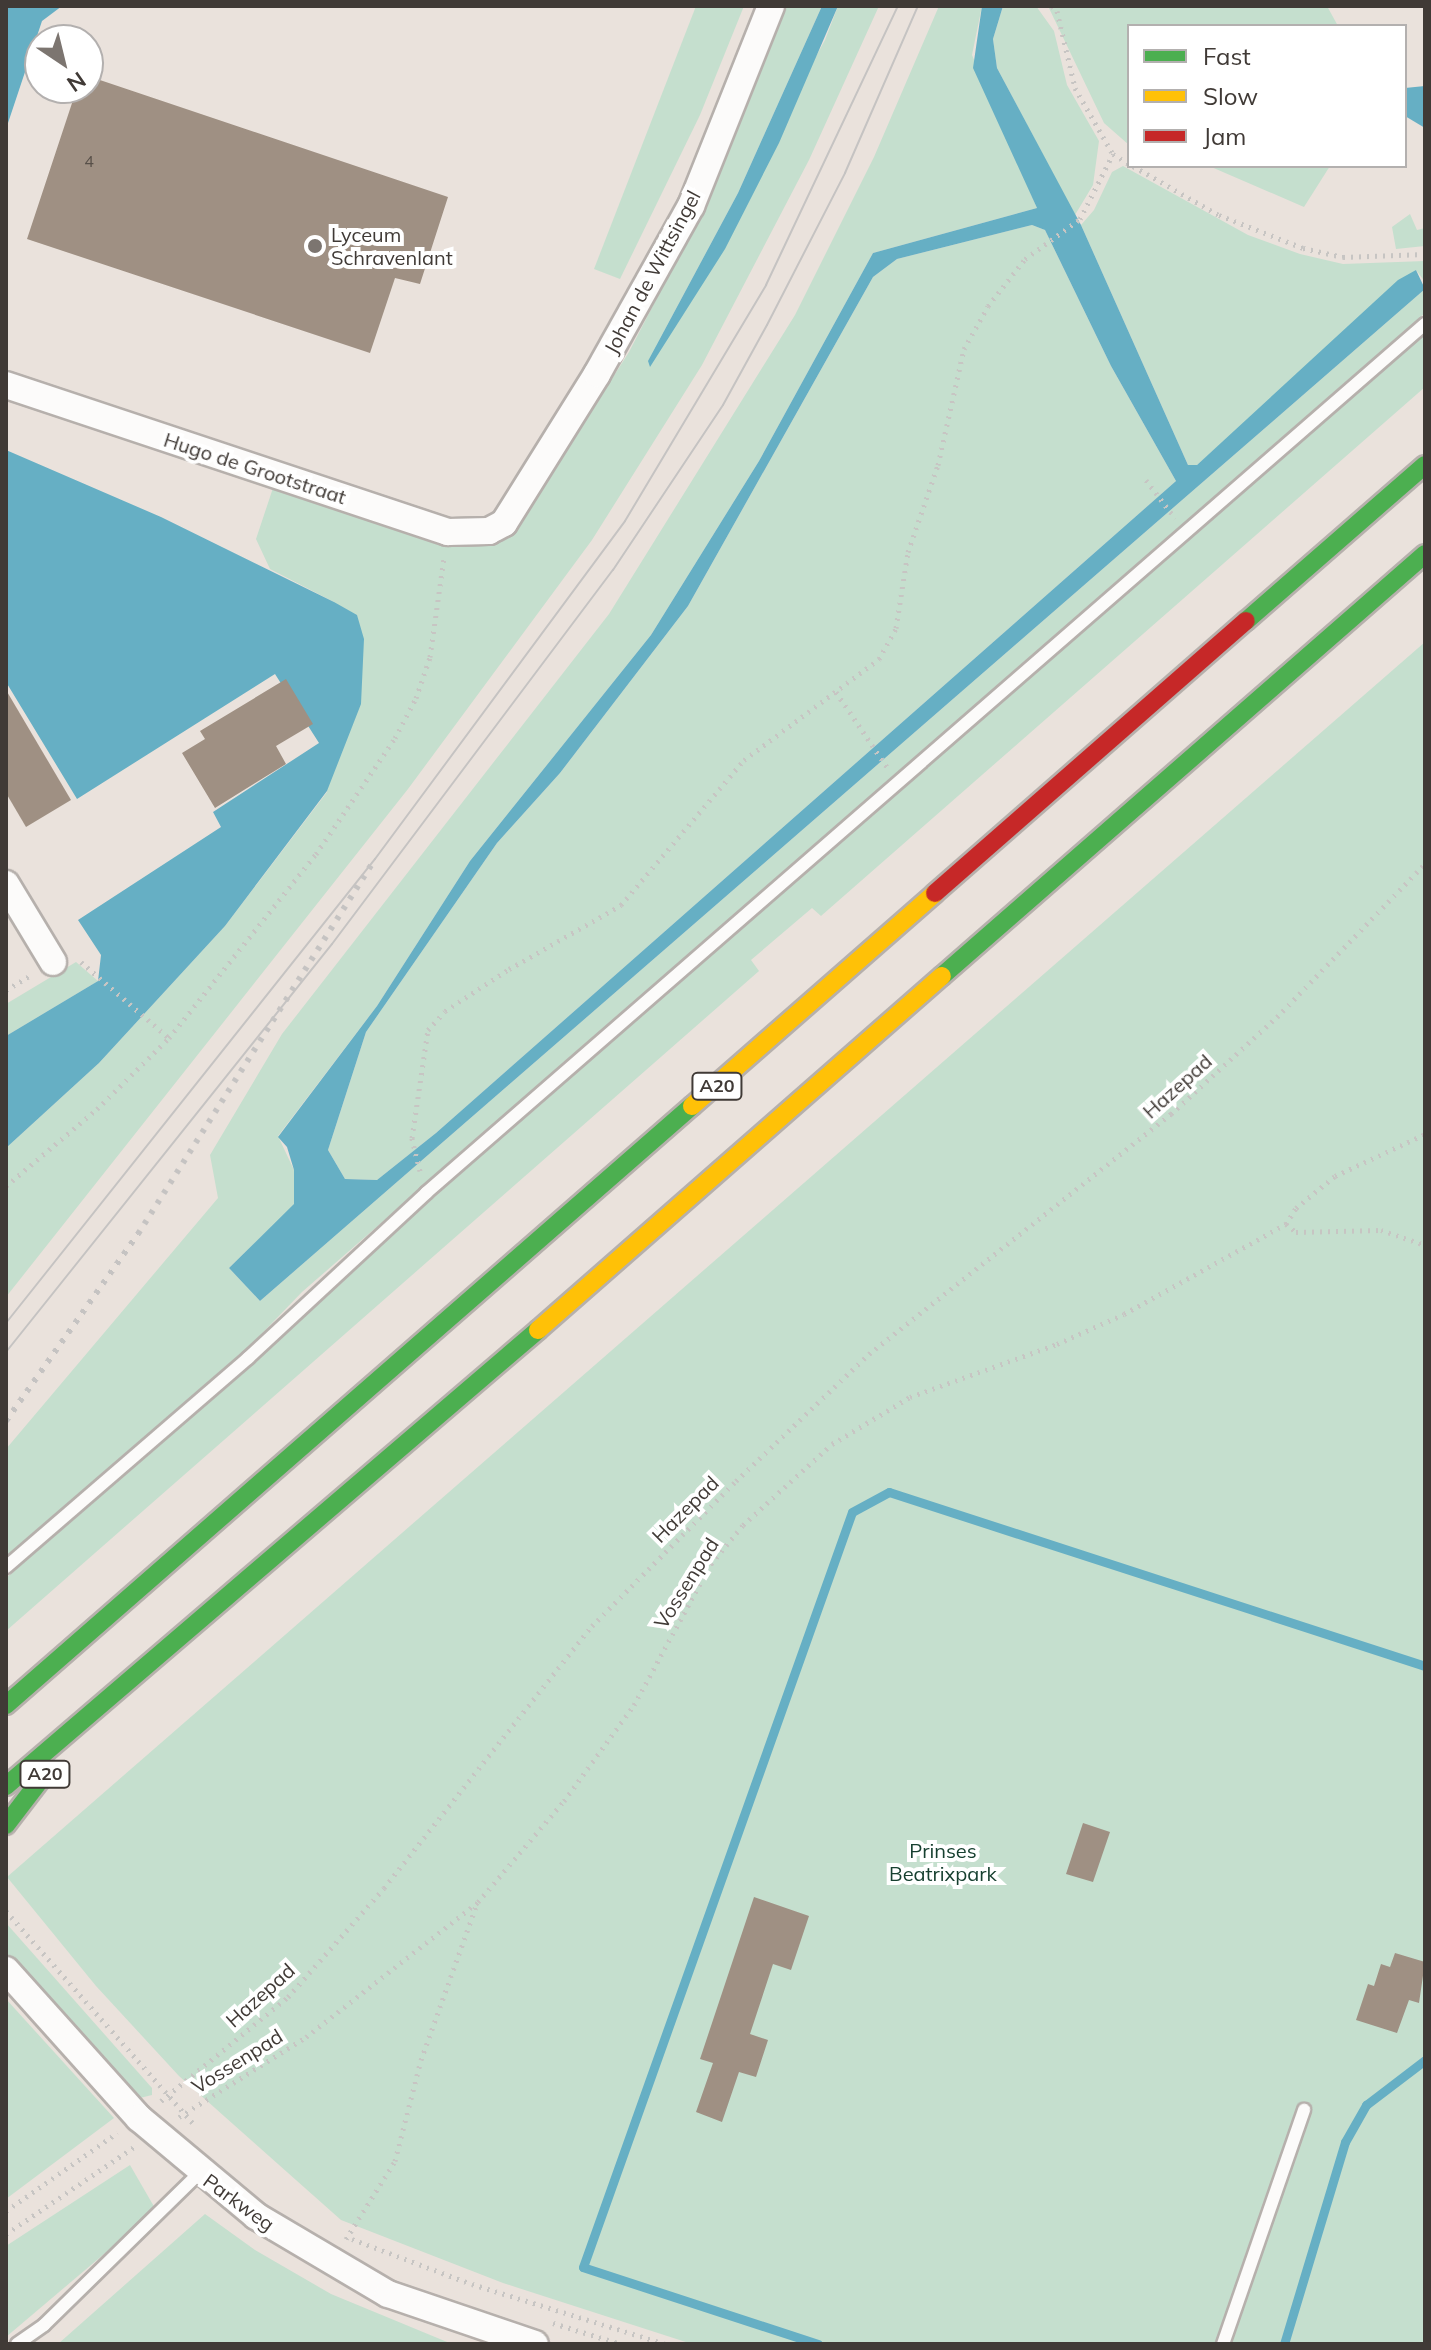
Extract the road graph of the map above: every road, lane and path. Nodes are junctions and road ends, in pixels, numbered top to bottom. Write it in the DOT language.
graph roads {
  1 [pos="771,6"];
  2 [pos="1057,8"];
  3 [pos="1113,154"];
  4 [pos="1127,163"];
  5 [pos="1136,168"];
  6 [pos="1425,254"];
  7 [pos="1425,324"];
  8 [pos="6,385"];
  9 [pos="1425,465"];
  10 [pos="1146,480"];
  11 [pos="1172,513"];
  12 [pos="504,523"];
  13 [pos="448,532"];
  14 [pos="1425,554"];
  15 [pos="836,692"];
  16 [pos="889,769"];
  17 [pos="1425,864"];
  18 [pos="6,884"];
  19 [pos="53,962"];
  20 [pos="88,968"];
  21 [pos="169,1038"];
  22 [pos="1425,1134"];
  23 [pos="421,1176"];
  24 [pos="6,1186"];
  25 [pos="1286,1224"];
  26 [pos="1425,1245"];
  27 [pos="6,1567"];
  28 [pos="6,1705"];
  29 [pos="83,1723"];
  30 [pos="6,1786"];
  31 [pos="6,1825"];
  32 [pos="478,1902"];
  33 [pos="6,1911"];
  34 [pos="6,1970"];
  35 [pos="168,2095"];
  36 [pos="1304,2110"];
  37 [pos="184,2114"];
  38 [pos="148,2127"];
  39 [pos="204,2133"];
  40 [pos="199,2173"];
  41 [pos="6,2211"];
  42 [pos="6,2234"];
  43 [pos="17,2344"];
  44 [pos="535,2344"];
  45 [pos="666,2344"];
  46 [pos="1223,2344"];
  1 -- 12 [label="street, Johan de Wittsingel"];
  2 -- 3 [label="path"];
  3 -- 4 [label="path"];
  3 -- 15 [label="path"];
  5 -- 6 [label="path"];
  7 -- 27 [label="lane"];
  8 -- 13 [label="street, Hugo de Grootstraat"];
  9 -- 28 [label="highway, A20"];
  10 -- 11 [label="path"];
  12 -- 13 [label="street, Hugo de Grootstraat"];
  13 -- 21 [label="path"];
  14 -- 29 [label="highway, A20"];
  15 -- 16 [label="path"];
  15 -- 23 [label="path"];
  17 -- 35 [label="path, Hazepad"];
  18 -- 19 [label="street"];
  20 -- 21 [label="path"];
  21 -- 24 [label="path"];
  22 -- 25 [label="path, Vossenpad"];
  25 -- 26 [label="path"];
  25 -- 32 [label="path, Vossenpad"];
  29 -- 30 [label="highway, A20"];
  29 -- 31 [label="highway, A20"];
  32 -- 37 [label="path, Vossenpad"];
  32 -- 45 [label="path"];
  33 -- 35 [label="path"];
  34 -- 38 [label="street, Parkweg"];
  35 -- 37 [label="path"];
  35 -- 38 [label="path, Hazepad"];
  36 -- 46 [label="lane"];
  37 -- 38 [label="path, Vossenpad"];
  37 -- 39 [label="path"];
  38 -- 40 [label="street, Parkweg"];
  38 -- 41 [label="path, Hazepad"];
  38 -- 42 [label="path"];
  40 -- 43 [label="lane"];
  40 -- 44 [label="street, Parkweg"];
}
